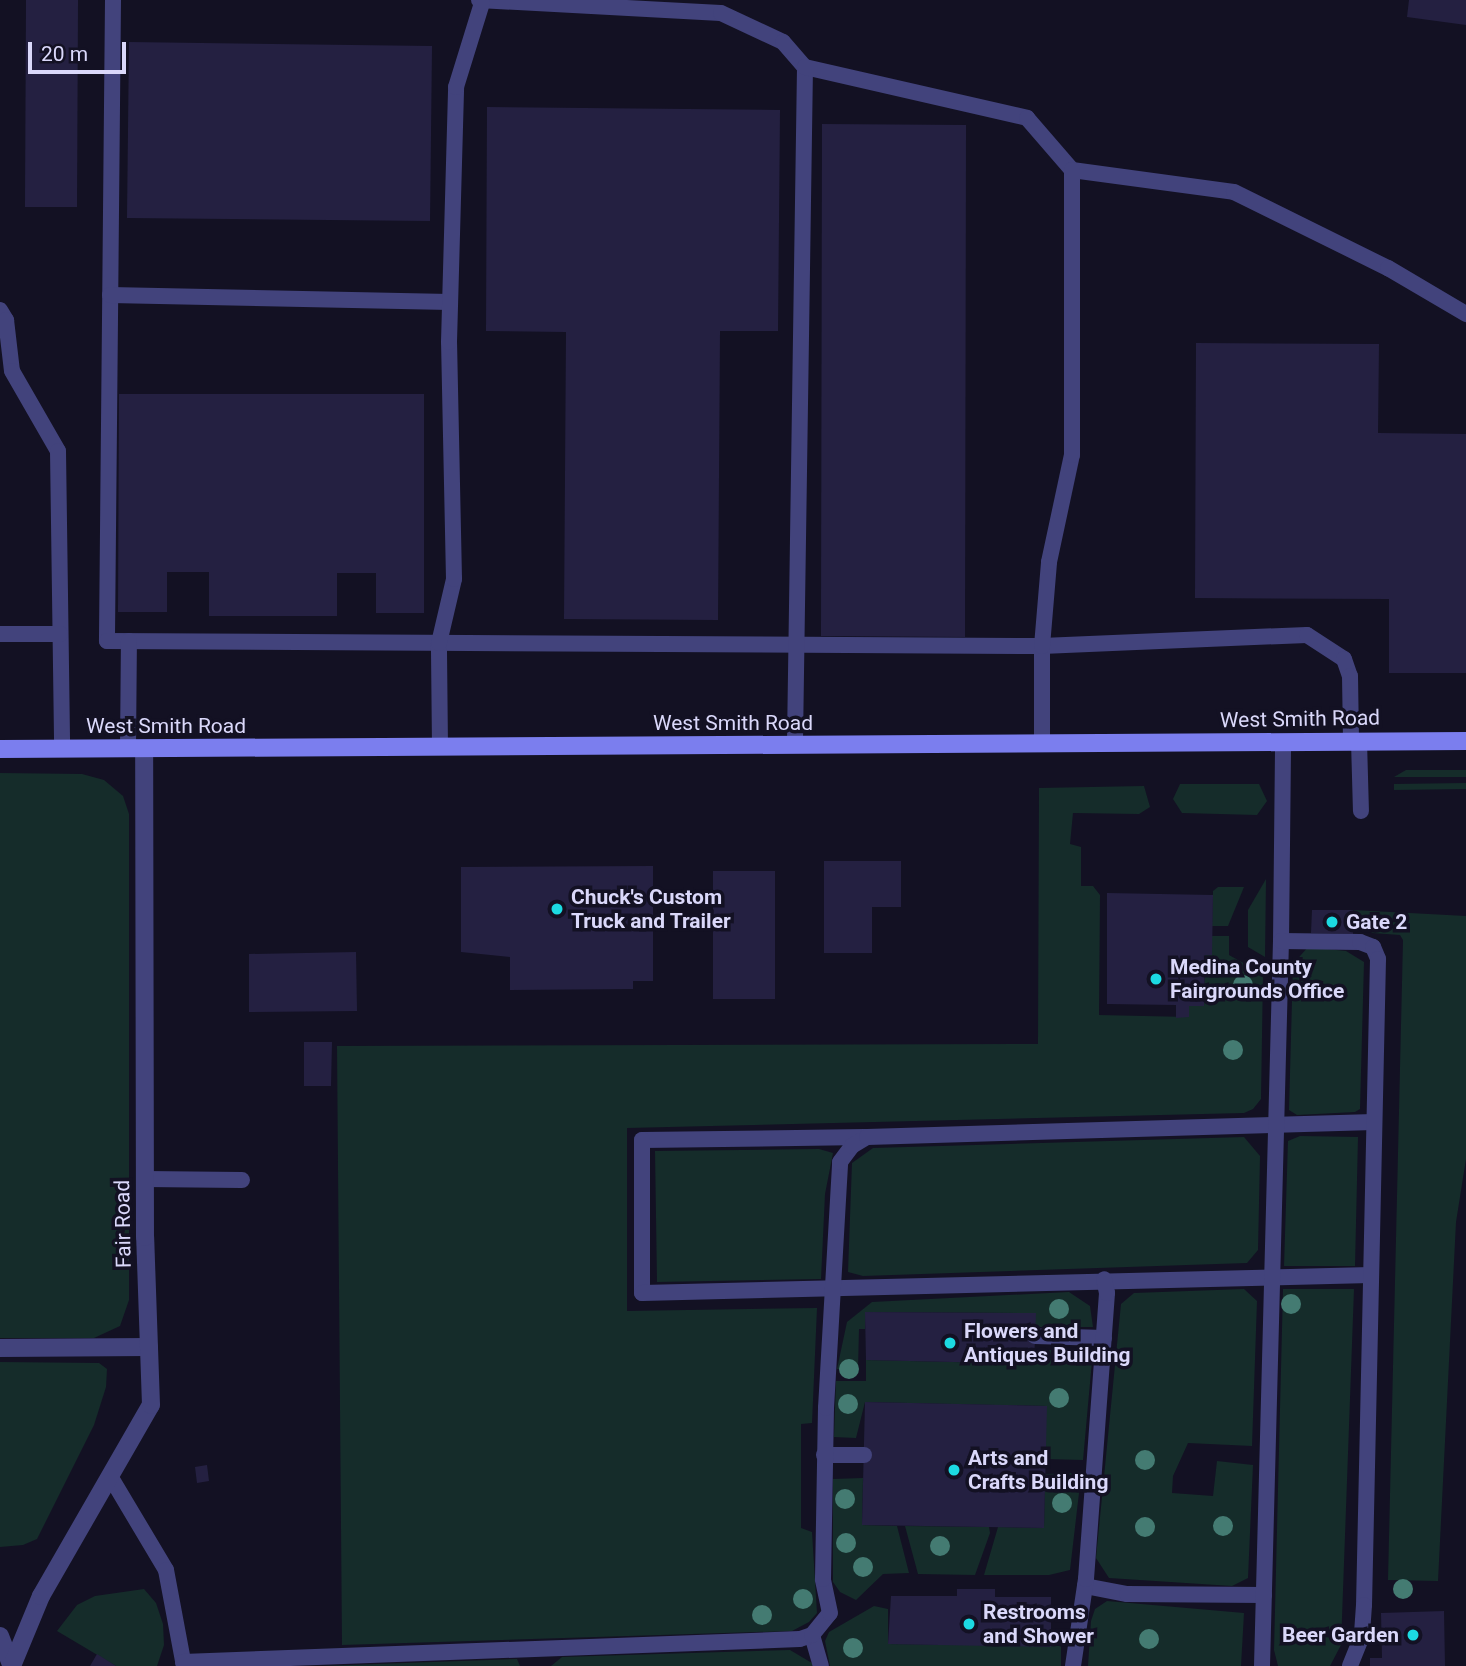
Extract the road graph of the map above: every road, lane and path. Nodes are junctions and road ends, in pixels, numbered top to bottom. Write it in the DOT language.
graph roads {
  1 [pos="113,0"];
  2 [pos="481,1"];
  3 [pos="805,67"];
  4 [pos="1072,170"];
  5 [pos="110,295"];
  6 [pos="450,302"];
  7 [pos="0,310"];
  8 [pos="1466,314"];
  9 [pos="0,634"];
  10 [pos="61,634"];
  11 [pos="130,641"];
  12 [pos="439,643"];
  13 [pos="796,645"];
  14 [pos="1042,646"];
  15 [pos="1355,741"];
  16 [pos="1466,741"];
  17 [pos="1283,743"];
  18 [pos="1042,744"];
  19 [pos="795,745"];
  20 [pos="440,747"];
  21 [pos="0,749"];
  22 [pos="62,749"];
  23 [pos="136,749"];
  24 [pos="1361,811"];
  25 [pos="1281,941"];
  26 [pos="1374,1122"];
  27 [pos="1275,1124"];
  28 [pos="867,1137"];
  29 [pos="145,1179"];
  30 [pos="242,1180"];
  31 [pos="1371,1275"];
  32 [pos="1270,1278"];
  33 [pos="1104,1279"];
  34 [pos="832,1291"];
  35 [pos="1035,1336"];
  36 [pos="1104,1338"];
  37 [pos="149,1347"];
  38 [pos="0,1348"];
  39 [pos="824,1455"];
  40 [pos="864,1455"];
  41 [pos="110,1476"];
  42 [pos="1085,1586"];
  43 [pos="1264,1595"];
  44 [pos="812,1635"];
  45 [pos="0,1636"];
  46 [pos="535,1649"];
  47 [pos="11,1664"];
  48 [pos="183,1664"];
  49 [pos="536,1666"];
  50 [pos="821,1666"];
  51 [pos="1073,1666"];
  52 [pos="1262,1666"];
  53 [pos="1350,1666"];
  1 -- 5 [label="lane"];
  2 -- 3 [label="lane"];
  2 -- 6 [label="lane"];
  3 -- 4 [label="lane"];
  3 -- 13 [label="lane"];
  4 -- 8 [label="lane"];
  4 -- 14 [label="lane"];
  5 -- 6 [label="lane"];
  5 -- 11 [label="lane"];
  6 -- 12 [label="lane"];
  7 -- 10 [label="lane"];
  9 -- 10 [label="lane"];
  10 -- 22 [label="lane"];
  11 -- 12 [label="lane"];
  11 -- 23 [label="lane"];
  12 -- 13 [label="lane"];
  12 -- 20 [label="lane"];
  13 -- 14 [label="lane"];
  13 -- 19 [label="lane"];
  14 -- 15 [label="lane"];
  14 -- 18 [label="lane"];
  15 -- 16 [label="street, West Smith Road"];
  15 -- 17 [label="street, West Smith Road"];
  15 -- 24 [label="lane"];
  17 -- 18 [label="street, West Smith Road"];
  17 -- 25 [label="lane"];
  18 -- 19 [label="street, West Smith Road"];
  19 -- 20 [label="street, West Smith Road"];
  20 -- 23 [label="street, West Smith Road"];
  21 -- 22 [label="street, West Smith Road"];
  22 -- 23 [label="street, West Smith Road"];
  23 -- 29 [label="street, Fair Road"];
  25 -- 26 [label="lane"];
  25 -- 27 [label="lane"];
  26 -- 27 [label="lane"];
  26 -- 31 [label="lane"];
  27 -- 28 [label="lane"];
  27 -- 32 [label="lane"];
  28 -- 34 [label="lane"];
  28 -- 34 [label="lane"];
  29 -- 30 [label="lane"];
  29 -- 37 [label="street, Fair Road"];
  31 -- 32 [label="lane"];
  31 -- 53 [label="lane"];
  32 -- 33 [label="lane"];
  32 -- 43 [label="lane"];
  33 -- 34 [label="lane"];
  33 -- 36 [label="lane"];
  34 -- 39 [label="lane"];
  35 -- 36 [label="lane"];
  36 -- 42 [label="lane"];
  37 -- 38 [label="street"];
  37 -- 41 [label="street, Fair Road"];
  39 -- 40 [label="lane"];
  39 -- 44 [label="lane"];
  41 -- 47 [label="street, Fair Road"];
  41 -- 48 [label="lane"];
  42 -- 43 [label="lane"];
  42 -- 51 [label="lane"];
  43 -- 52 [label="lane"];
  44 -- 46 [label="lane"];
  44 -- 50 [label="lane"];
  45 -- 47 [label="street, Fair Road"];
  46 -- 48 [label="lane"];
  46 -- 49 [label="lane"];
}
